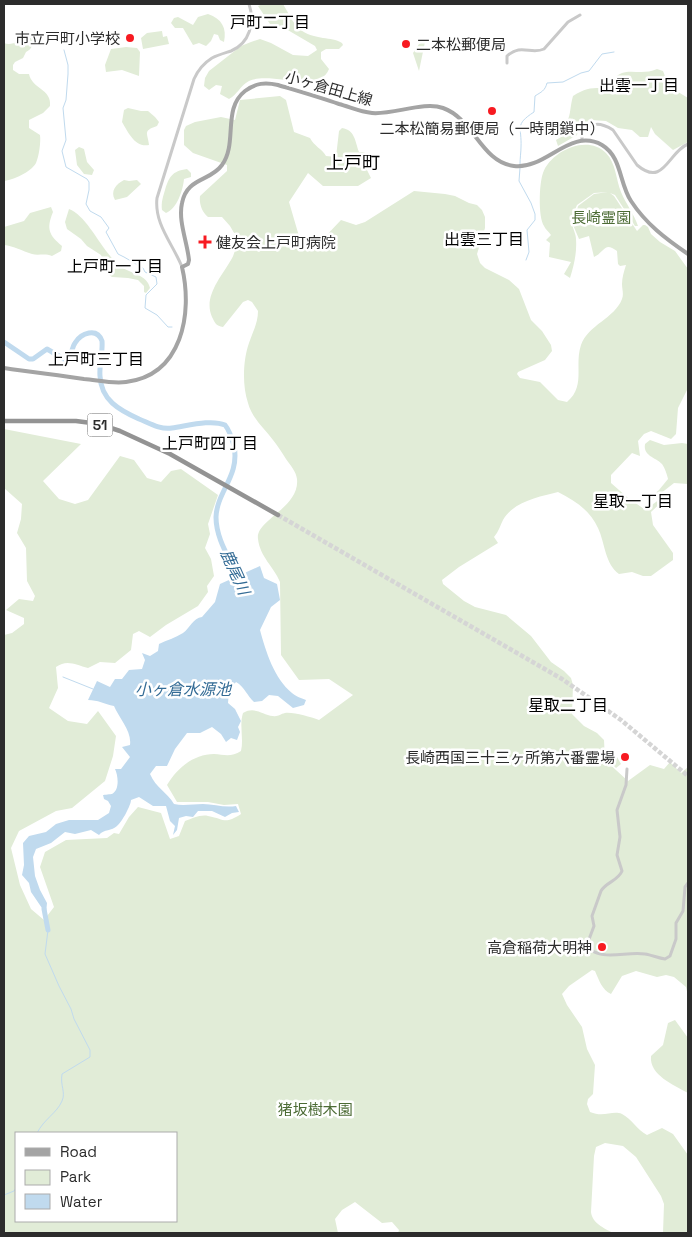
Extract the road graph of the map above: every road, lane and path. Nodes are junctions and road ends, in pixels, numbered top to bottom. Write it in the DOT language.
graph roads {
  1 [pos="249,4"];
  2 [pos="580,14"];
  3 [pos="506,63"];
  4 [pos="582,141"];
  5 [pos="688,144"];
  6 [pos="688,254"];
  7 [pos="182,267"];
  8 [pos="4,368"];
  9 [pos="4,420"];
  10 [pos="278,515"];
  11 [pos="627,769"];
  12 [pos="688,883"];
  1 -- 7 [label="street"];
  2 -- 3 [label="street"];
  4 -- 5 [label="street"];
  4 -- 6 [label="main road"];
  4 -- 7 [label="main road, 小ヶ倉田上線"];
  7 -- 8 [label="main road, 小ヶ倉田上線"];
  9 -- 10 [label="highway, 51"];
  11 -- 12 [label="street"];
}
